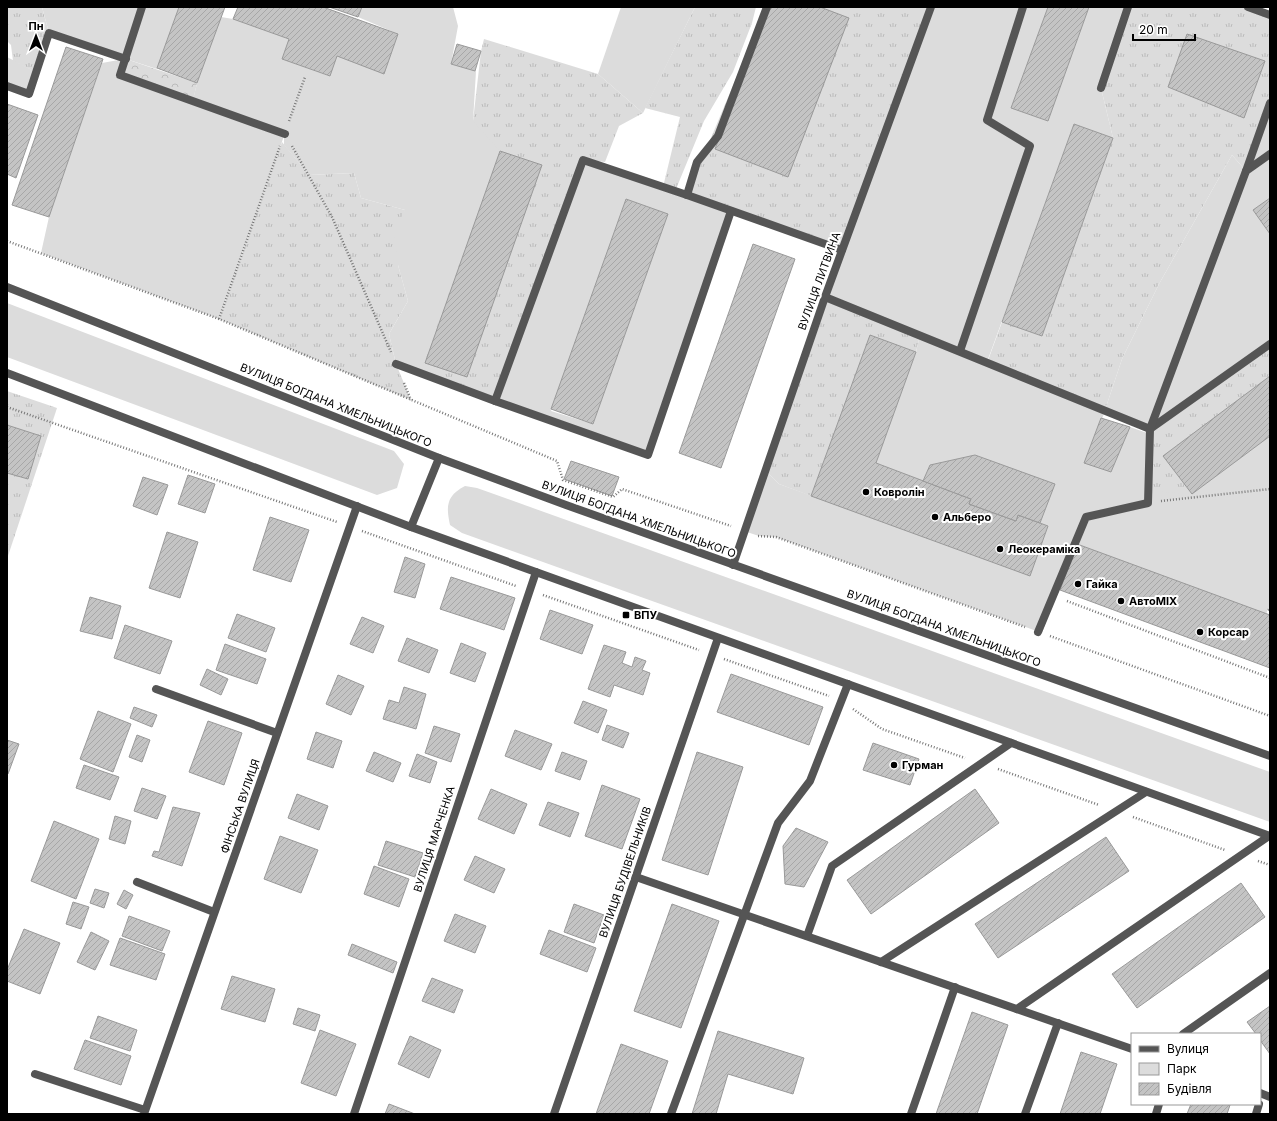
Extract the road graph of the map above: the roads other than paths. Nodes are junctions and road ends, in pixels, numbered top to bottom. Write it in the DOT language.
graph roads {
  1 [pos="142,7"];
  2 [pos="767,7"];
  3 [pos="931,7"];
  4 [pos="1023,7"];
  5 [pos="1128,7"];
  6 [pos="1248,7"];
  7 [pos="1270,15"];
  8 [pos="126,58"];
  9 [pos="7,86"];
  10 [pos="1101,88"];
  11 [pos="1270,103"];
  12 [pos="285,134"];
  13 [pos="1270,154"];
  14 [pos="1246,171"];
  15 [pos="687,195"];
  16 [pos="731,211"];
  17 [pos="842,250"];
  18 [pos="7,287"];
  19 [pos="825,297"];
  20 [pos="1270,344"];
  21 [pos="960,351"];
  22 [pos="396,364"];
  23 [pos="7,373"];
  24 [pos="495,401"];
  25 [pos="1150,429"];
  26 [pos="439,458"];
  27 [pos="357,506"];
  28 [pos="411,527"];
  29 [pos="733,565"];
  30 [pos="536,572"];
  31 [pos="1038,632"];
  32 [pos="718,638"];
  33 [pos="848,684"];
  34 [pos="156,689"];
  35 [pos="277,734"];
  36 [pos="1011,743"];
  37 [pos="1270,756"];
  38 [pos="1146,792"];
  39 [pos="1269,836"];
  40 [pos="636,877"];
  41 [pos="137,882"];
  42 [pos="214,912"];
  43 [pos="744,915"];
  44 [pos="807,936"];
  45 [pos="881,962"];
  46 [pos="1270,973"];
  47 [pos="955,987"];
  48 [pos="1017,1009"];
  49 [pos="1058,1023"];
  50 [pos="1184,1033"];
  51 [pos="1131,1049"];
  52 [pos="35,1074"];
  53 [pos="145,1112"];
  54 [pos="354,1114"];
  55 [pos="554,1114"];
  56 [pos="671,1114"];
  57 [pos="911,1114"];
  58 [pos="1025,1114"];
  1 -- 8 [label="street"];
  2 -- 15 [label="street"];
  3 -- 17 [label="street, ВУЛИЦЯ ЛИТВИНА"];
  4 -- 21 [label="street"];
  5 -- 10 [label="street"];
  6 -- 7 [label="street"];
  8 -- 9 [label="street"];
  8 -- 12 [label="street"];
  11 -- 14 [label="street"];
  13 -- 14 [label="street"];
  14 -- 25 [label="street"];
  15 -- 16 [label="street"];
  15 -- 24 [label="street"];
  16 -- 17 [label="street"];
  16 -- 24 [label="street"];
  17 -- 19 [label="street, ВУЛИЦЯ ЛИТВИНА"];
  18 -- 26 [label="street, ВУЛИЦЯ БОГДАНА ХМЕЛЬНИЦЬКОГО"];
  19 -- 21 [label="street"];
  19 -- 29 [label="street, ВУЛИЦЯ ЛИТВИНА"];
  20 -- 25 [label="street"];
  21 -- 25 [label="street"];
  22 -- 24 [label="street"];
  23 -- 27 [label="street"];
  25 -- 31 [label="street"];
  26 -- 28 [label="street"];
  26 -- 29 [label="street, ВУЛИЦЯ БОГДАНА ХМЕЛЬНИЦЬКОГО"];
  27 -- 28 [label="street"];
  27 -- 35 [label="street, ФІНСЬКА ВУЛИЦЯ"];
  28 -- 30 [label="street"];
  29 -- 37 [label="street, ВУЛИЦЯ БОГДАНА ХМЕЛЬНИЦЬКОГО"];
  30 -- 32 [label="street"];
  30 -- 54 [label="street, ВУЛИЦЯ МАРЧЕНКА"];
  32 -- 33 [label="street"];
  32 -- 40 [label="street, ВУЛИЦЯ БУДІВЕЛЬНИКІВ"];
  33 -- 36 [label="street"];
  33 -- 43 [label="street"];
  34 -- 35 [label="street"];
  35 -- 42 [label="street, ФІНСЬКА ВУЛИЦЯ"];
  36 -- 38 [label="street"];
  36 -- 44 [label="street"];
  38 -- 39 [label="street"];
  38 -- 45 [label="street"];
  39 -- 48 [label="street"];
  40 -- 43 [label="street"];
  40 -- 55 [label="street, ВУЛИЦЯ БУДІВЕЛЬНИКІВ"];
  41 -- 42 [label="street"];
  42 -- 53 [label="street, ФІНСЬКА ВУЛИЦЯ"];
  43 -- 44 [label="street"];
  43 -- 56 [label="street"];
  44 -- 45 [label="street"];
  45 -- 47 [label="street"];
  46 -- 50 [label="street"];
  47 -- 48 [label="street"];
  47 -- 57 [label="street"];
  48 -- 49 [label="street"];
  49 -- 51 [label="street"];
  49 -- 58 [label="street"];
  52 -- 53 [label="street"];
}
